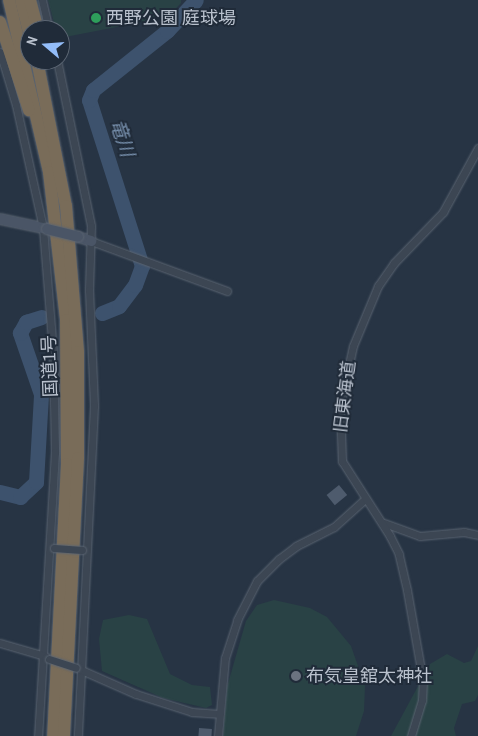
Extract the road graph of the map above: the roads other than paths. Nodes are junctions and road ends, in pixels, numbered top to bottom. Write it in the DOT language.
graph roads {
  1 [pos="9,0"];
  2 [pos="21,0"];
  3 [pos="30,0"];
  4 [pos="42,0"];
  5 [pos="26,20"];
  6 [pos="35,20"];
  7 [pos="47,20"];
  8 [pos="0,22"];
  9 [pos="0,52"];
  10 [pos="38,70"];
  11 [pos="46,70"];
  12 [pos="59,70"];
  13 [pos="478,148"];
  14 [pos="60,206"];
  15 [pos="0,218"];
  16 [pos="45,228"];
  17 [pos="92,241"];
  18 [pos="227,291"];
  19 [pos="366,499"];
  20 [pos="383,523"];
  21 [pos="478,535"];
  22 [pos="51,547"];
  23 [pos="86,550"];
  24 [pos="0,643"];
  25 [pos="46,657"];
  26 [pos="79,669"];
  27 [pos="219,714"];
  28 [pos="38,736"];
  29 [pos="53,736"];
  30 [pos="64,736"];
  31 [pos="78,736"];
  32 [pos="218,736"];
  33 [pos="411,736"];
  1 -- 14 [label="highway, 国道1号"];
  2 -- 5 [label="highway"];
  3 -- 6 [label="highway"];
  4 -- 7 [label="street"];
  8 -- 14 [label="highway"];
  9 -- 16 [label="street"];
  10 -- 14 [label="highway, 国道1号"];
  11 -- 14 [label="highway"];
  12 -- 17 [label="street"];
  13 -- 19 [label="street, 旧東海道"];
  14 -- 29 [label="highway, 国道1号"];
  14 -- 30 [label="highway, 国道1号"];
  15 -- 16 [label="street"];
  16 -- 17 [label="street, bridge"];
  16 -- 22 [label="street"];
  17 -- 18 [label="street"];
  17 -- 23 [label="street"];
  19 -- 20 [label="street, 旧東海道"];
  19 -- 27 [label="street"];
  20 -- 21 [label="street"];
  20 -- 33 [label="street, 旧東海道"];
  22 -- 23 [label="street, bridge"];
  22 -- 25 [label="street"];
  23 -- 26 [label="street"];
  24 -- 25 [label="street"];
  25 -- 26 [label="street, bridge"];
  25 -- 28 [label="street"];
  26 -- 27 [label="street"];
  26 -- 31 [label="street"];
  27 -- 32 [label="street"];
}
